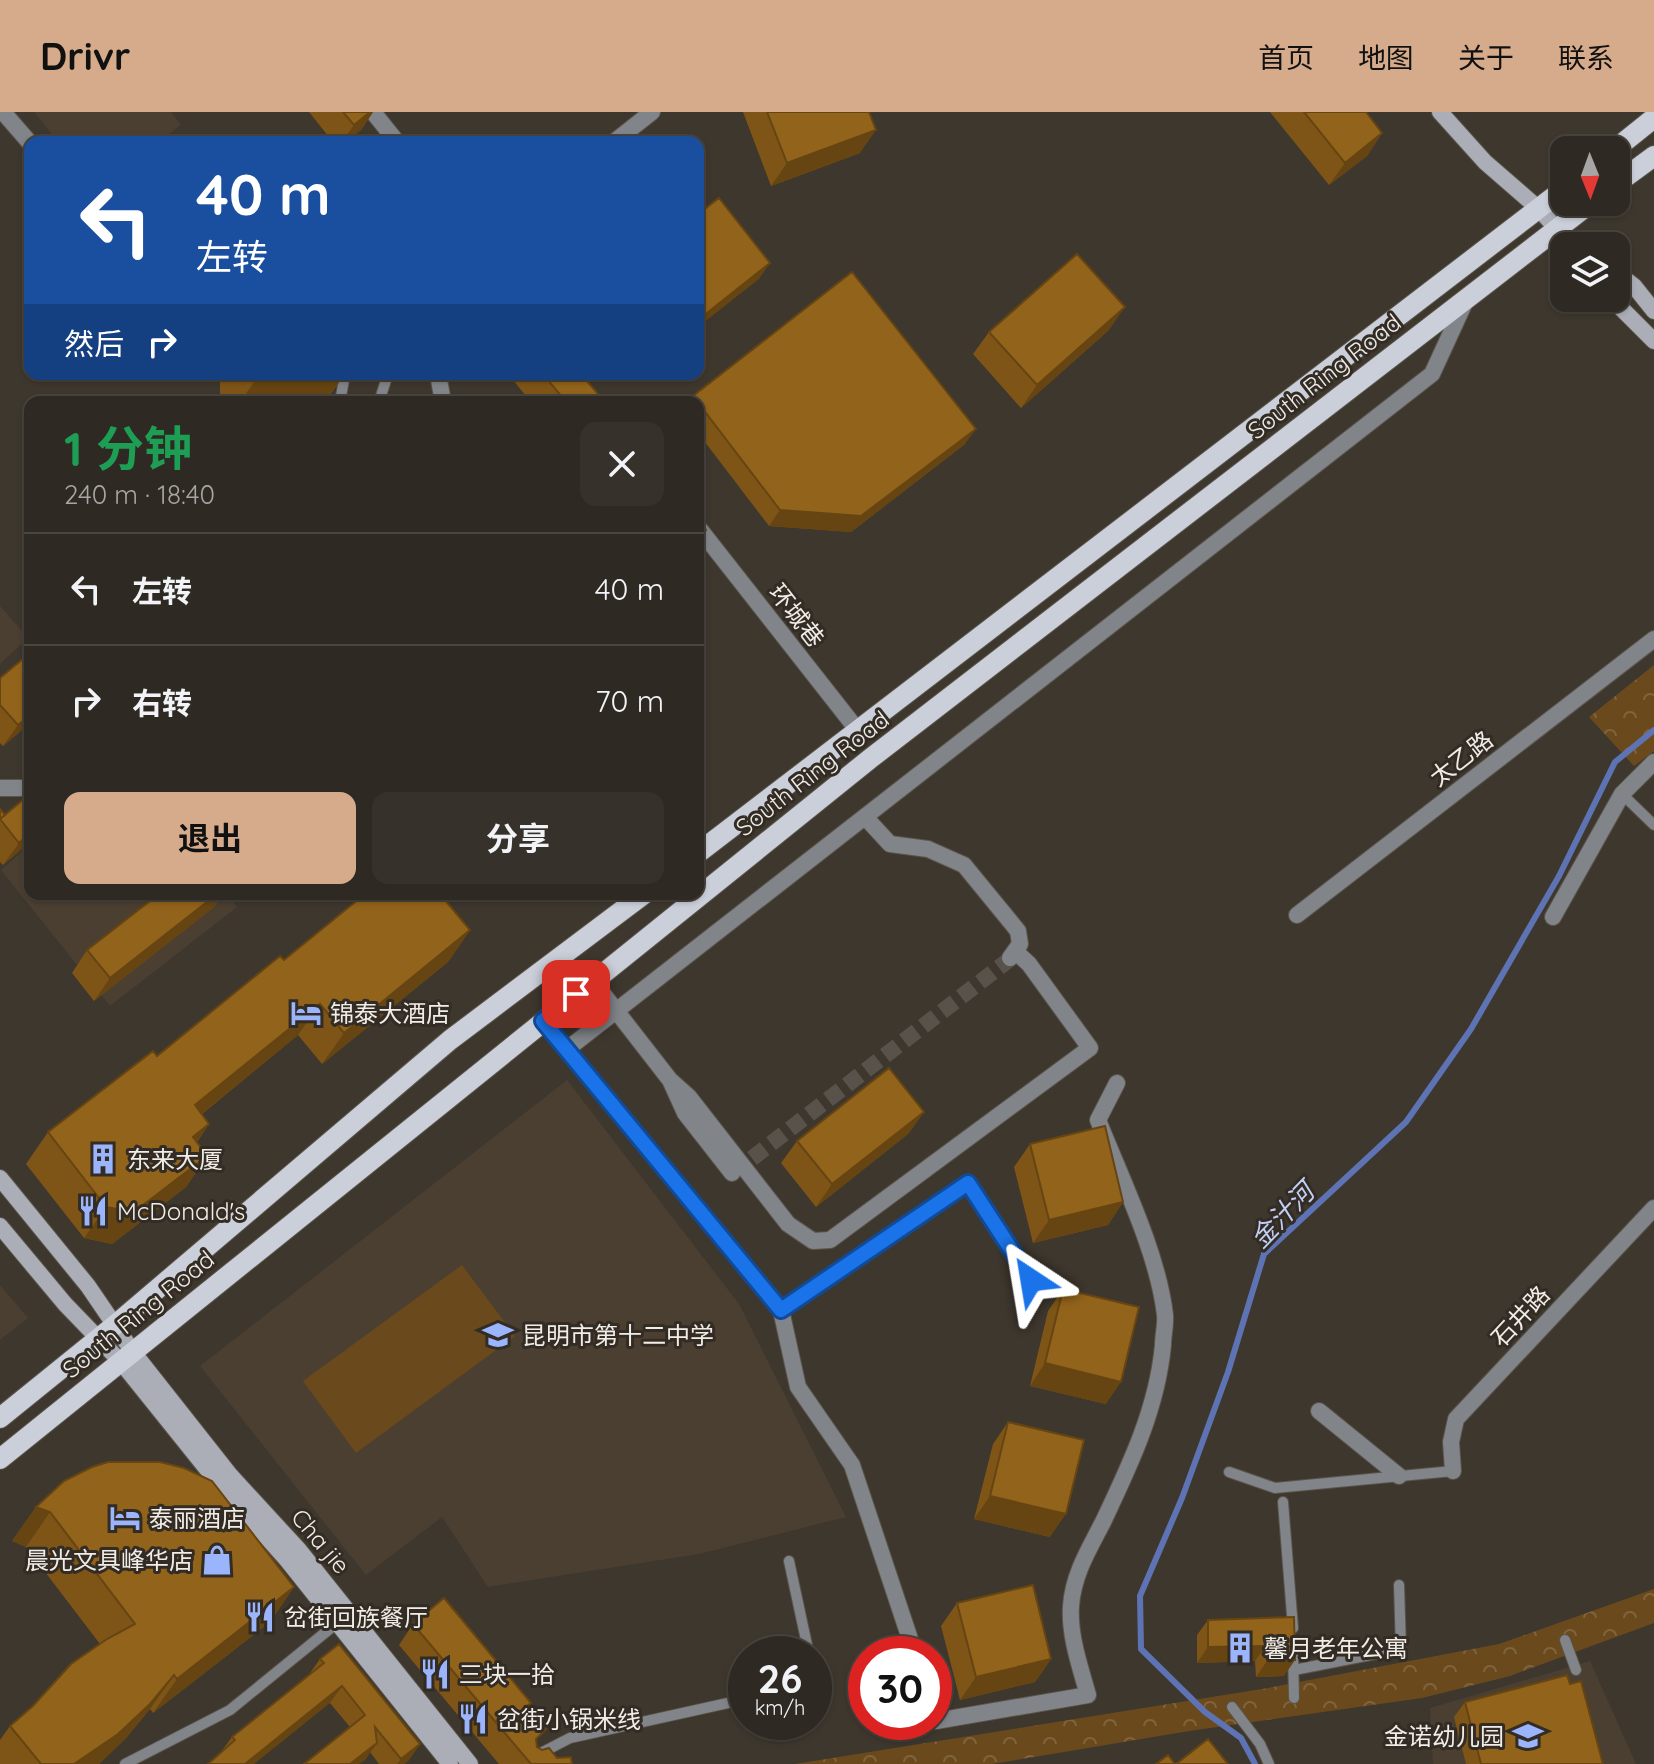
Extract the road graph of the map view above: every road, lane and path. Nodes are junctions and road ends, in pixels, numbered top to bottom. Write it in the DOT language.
graph roads {
  1 [pos="3,112"];
  2 [pos="373,112"];
  3 [pos="652,112"];
  4 [pos="1440,112"];
  5 [pos="1654,118"];
  6 [pos="24,136"];
  7 [pos="392,136"];
  8 [pos="622,136"];
  9 [pos="1630,137"];
  10 [pos="1654,156"];
  11 [pos="1630,174"];
  12 [pos="1550,200"];
  13 [pos="1539,209"];
  14 [pos="1573,216"];
  15 [pos="1558,227"];
  16 [pos="1562,232"];
  17 [pos="1564,232"];
  18 [pos="1630,283"];
  19 [pos="1467,298"];
  20 [pos="1654,311"];
  21 [pos="1625,312"];
  22 [pos="1654,341"];
  23 [pos="704,535"];
  24 [pos="1654,639"];
  25 [pos="859,732"];
  26 [pos="1654,762"];
  27 [pos="0,788"];
  28 [pos="24,788"];
  29 [pos="1622,794"];
  30 [pos="865,817"];
  31 [pos="1654,825"];
  32 [pos="704,848"];
  33 [pos="704,892"];
  34 [pos="636,900"];
  35 [pos="694,900"];
  36 [pos="1297,915"];
  37 [pos="1553,917"];
  38 [pos="593,981"];
  39 [pos="616,1011"];
  40 [pos="543,1021"];
  41 [pos="566,1050"];
  42 [pos="670,1080"];
  43 [pos="1117,1083"];
  44 [pos="732,1173"];
  45 [pos="0,1178"];
  46 [pos="1654,1208"];
  47 [pos="0,1226"];
  48 [pos="1031,1280"];
  49 [pos="781,1310"];
  50 [pos="115,1325"];
  51 [pos="99,1339"];
  52 [pos="127,1357"];
  53 [pos="1319,1411"];
  54 [pos="0,1418"];
  55 [pos="0,1459"];
  56 [pos="1453,1471"];
  57 [pos="1229,1472"];
  58 [pos="1399,1476"];
  59 [pos="1283,1502"];
  60 [pos="789,1561"];
  61 [pos="1399,1585"];
  62 [pos="337,1623"];
  63 [pos="805,1636"];
  64 [pos="909,1636"];
  65 [pos="1565,1640"];
  66 [pos="1294,1670"];
  67 [pos="1576,1670"];
  68 [pos="1294,1698"];
  69 [pos="728,1703"];
  70 [pos="1232,1707"];
  71 [pos="952,1718"];
  72 [pos="529,1763"];
  73 [pos="125,1764"];
  74 [pos="450,1764"];
  75 [pos="470,1764"];
  76 [pos="1269,1764"];
  1 -- 6 [label="street"];
  2 -- 7 [label="street"];
  3 -- 8 [label="street"];
  4 -- 13 [label="street"];
  5 -- 9 [label="main road"];
  10 -- 11 [label="main road"];
  12 -- 13 [label="main road, South Ring Road"];
  13 -- 15 [label="street"];
  13 -- 25 [label="main road, South Ring Road"];
  14 -- 15 [label="main road, South Ring Road"];
  15 -- 16 [label="street"];
  15 -- 17 [label="street"];
  15 -- 19 [label="main road, South Ring Road"];
  18 -- 20 [label="street"];
  19 -- 30 [label="street"];
  19 -- 33 [label="main road, South Ring Road"];
  21 -- 22 [label="street"];
  23 -- 25 [label="street, 环城巷"];
  24 -- 36 [label="street, 太乙路"];
  25 -- 32 [label="main road, South Ring Road"];
  26 -- 29 [label="street"];
  27 -- 28 [label="street"];
  29 -- 31 [label="lane"];
  29 -- 37 [label="street"];
  30 -- 39 [label="street"];
  30 -- 42 [label="street"];
  34 -- 50 [label="main road, South Ring Road"];
  35 -- 38 [label="main road, South Ring Road"];
  38 -- 39 [label="street"];
  38 -- 40 [label="main road, South Ring Road"];
  39 -- 41 [label="street"];
  39 -- 42 [label="street"];
  40 -- 41 [label="lane"];
  40 -- 52 [label="main road, South Ring Road"];
  41 -- 49 [label="lane"];
  42 -- 44 [label="street"];
  43 -- 71 [label="street"];
  45 -- 50 [label="street"];
  46 -- 56 [label="street, 石井路"];
  47 -- 51 [label="street"];
  48 -- 49 [label="street"];
  49 -- 64 [label="street"];
  50 -- 51 [label="main road, South Ring Road"];
  50 -- 52 [label="street"];
  51 -- 52 [label="street"];
  51 -- 54 [label="main road, South Ring Road"];
  52 -- 55 [label="main road, South Ring Road"];
  52 -- 62 [label="street, Cha jie"];
  52 -- 75 [label="street, Cha jie"];
  53 -- 58 [label="street"];
  56 -- 58 [label="lane"];
  57 -- 58 [label="lane"];
  59 -- 66 [label="lane"];
  60 -- 63 [label="lane"];
  61 -- 66 [label="lane"];
  62 -- 73 [label="lane"];
  62 -- 74 [label="street, Cha jie"];
  65 -- 67 [label="lane"];
  66 -- 68 [label="lane"];
  69 -- 72 [label="lane"];
  70 -- 76 [label="lane"];
}
